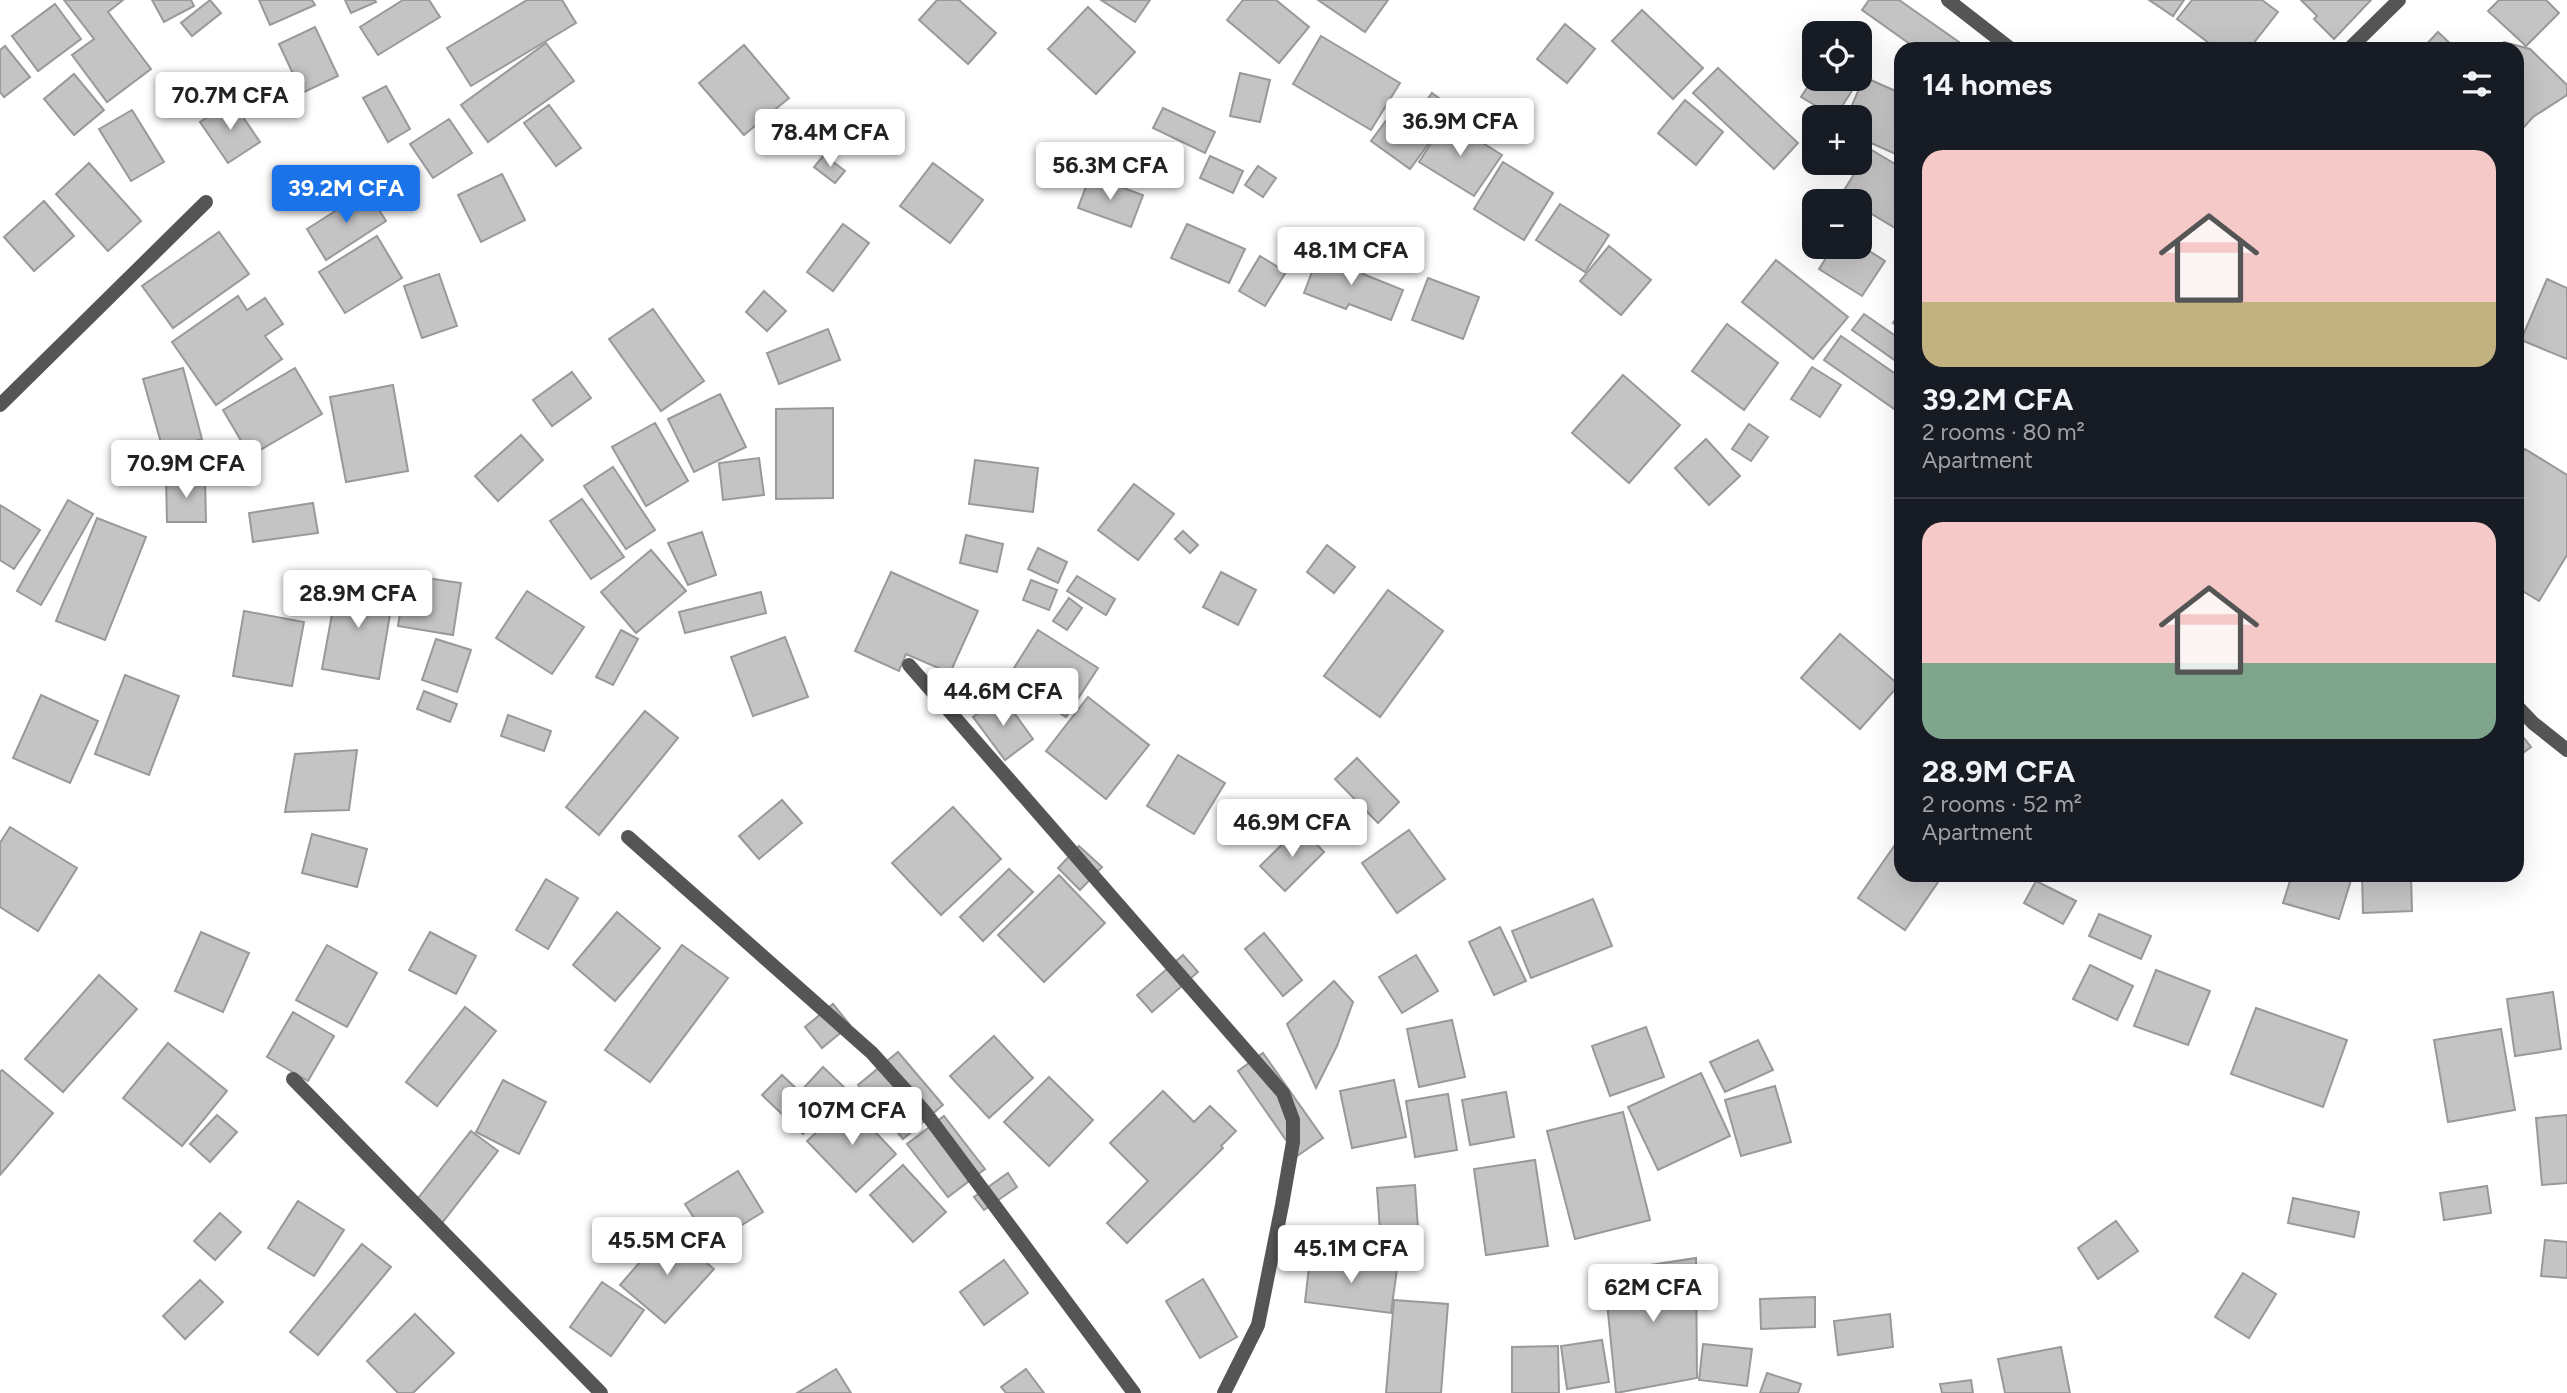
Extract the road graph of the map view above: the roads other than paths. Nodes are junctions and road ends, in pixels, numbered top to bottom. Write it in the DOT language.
graph roads {
  1 [pos="1948,0"];
  2 [pos="2399,0"];
  3 [pos="2002,42"];
  4 [pos="2356,42"];
  5 [pos="206,202"];
  6 [pos="0,405"];
  7 [pos="909,665"];
  8 [pos="2524,713"];
  9 [pos="2567,750"];
  10 [pos="628,837"];
  11 [pos="293,1079"];
  12 [pos="601,1393"];
  13 [pos="1134,1393"];
  14 [pos="1224,1393"];
  1 -- 3 [label="street"];
  2 -- 4 [label="street"];
  5 -- 6 [label="street"];
  7 -- 14 [label="street"];
  8 -- 9 [label="street"];
  10 -- 13 [label="street"];
  11 -- 12 [label="street"];
}
